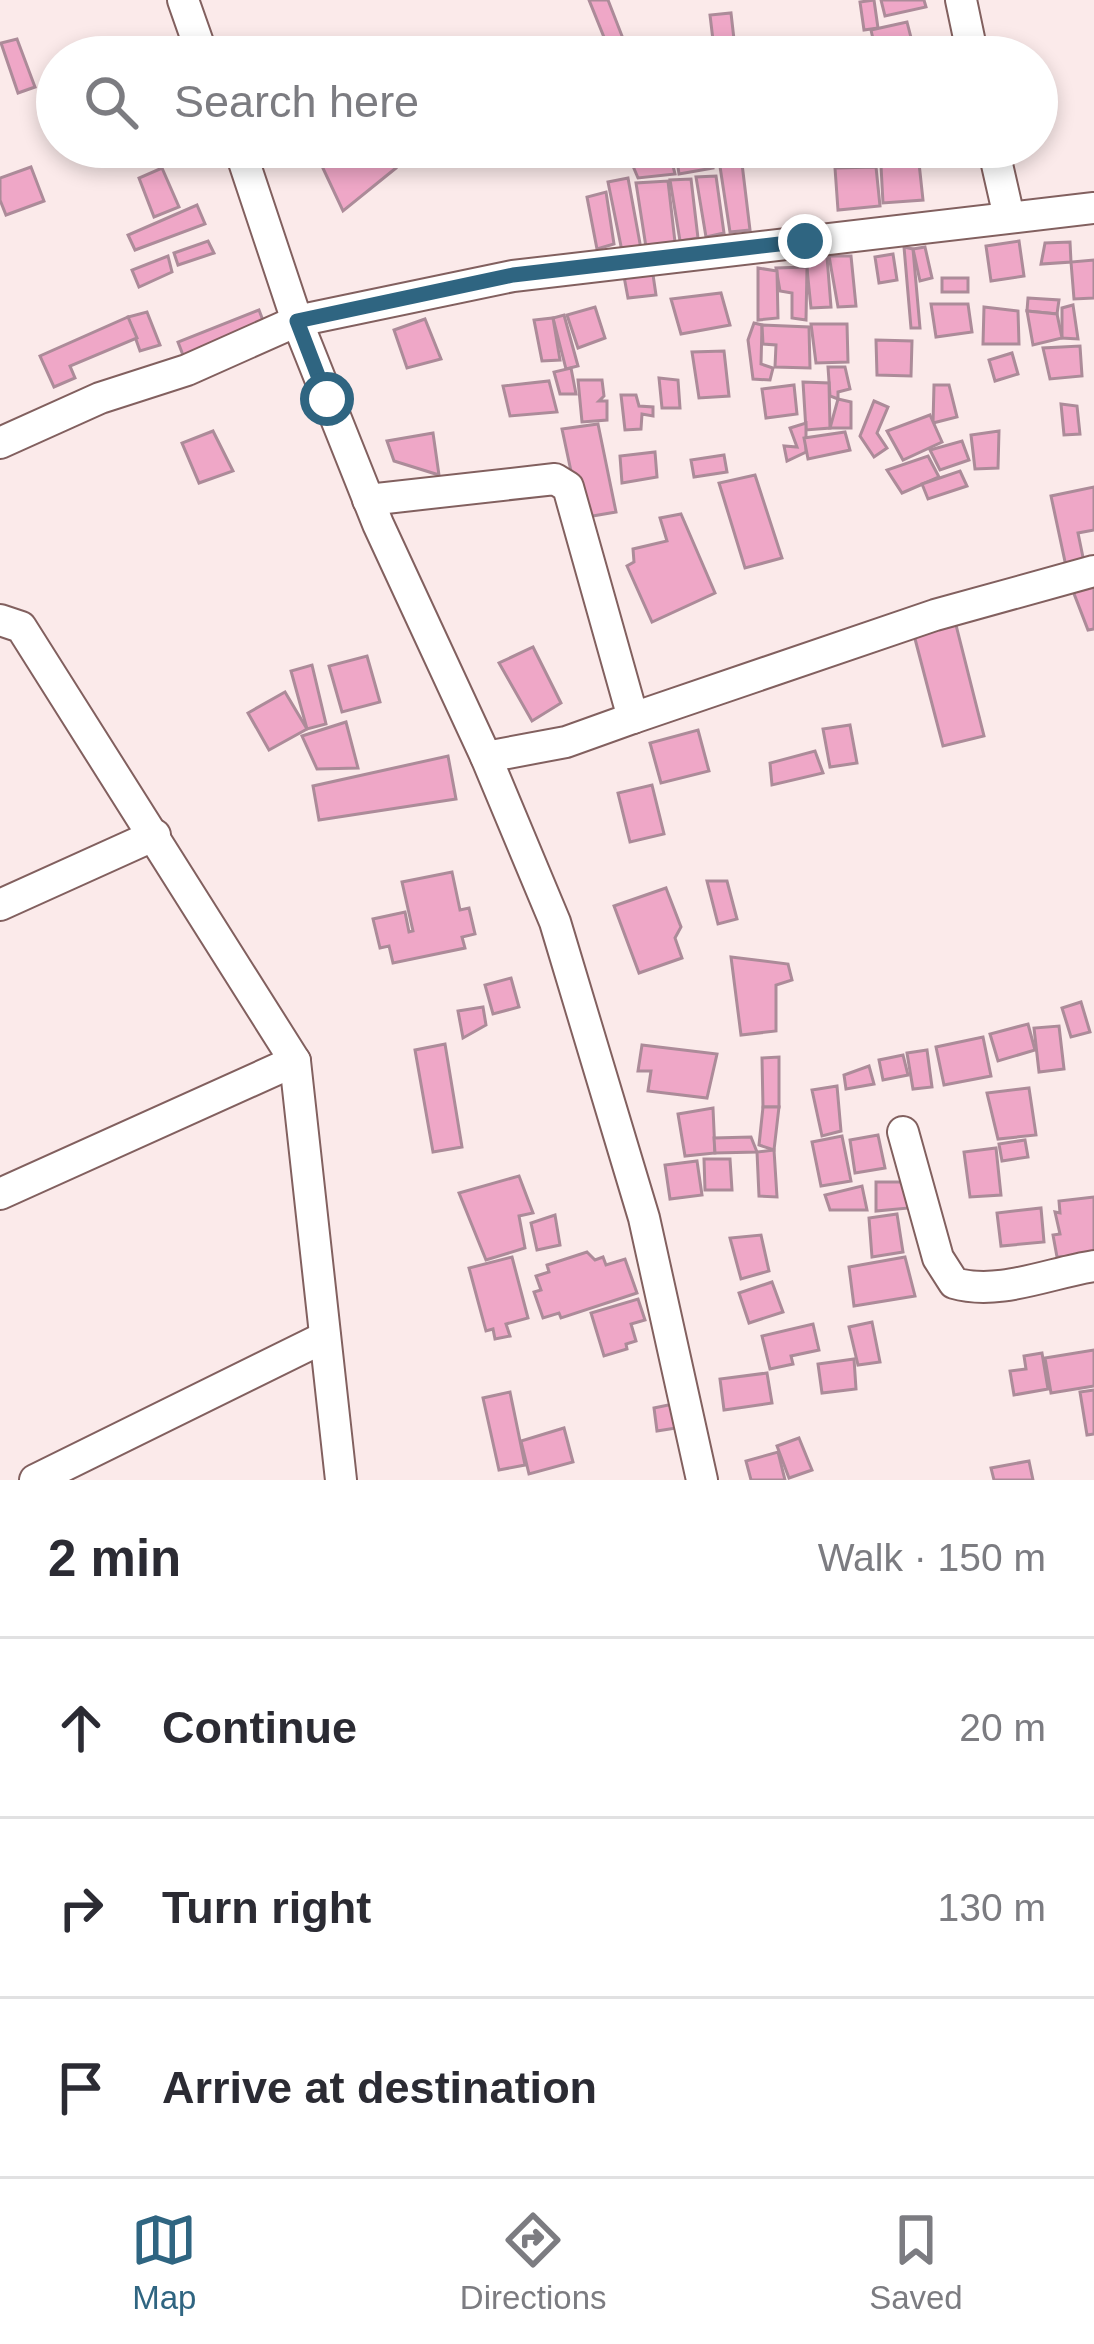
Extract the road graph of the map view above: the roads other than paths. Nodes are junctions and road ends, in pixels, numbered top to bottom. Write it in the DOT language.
graph roads {
  1 [pos="183,0"];
  2 [pos="961,0"];
  3 [pos="196,36"];
  4 [pos="969,36"];
  5 [pos="245,168"];
  6 [pos="998,168"];
  7 [pos="1094,208"];
  8 [pos="1009,217"];
  9 [pos="297,321"];
  10 [pos="0,443"];
  11 [pos="368,500"];
  12 [pos="1094,571"];
  13 [pos="0,620"];
  14 [pos="633,718"];
  15 [pos="486,758"];
  16 [pos="155,835"];
  17 [pos="0,905"];
  18 [pos="295,1061"];
  19 [pos="903,1132"];
  20 [pos="0,1194"];
  21 [pos="1094,1266"];
  22 [pos="325,1337"];
  23 [pos="34,1480"];
  24 [pos="340,1480"];
  25 [pos="702,1480"];
  1 -- 3 [label="street"];
  2 -- 4 [label="street"];
  5 -- 9 [label="street"];
  6 -- 8 [label="street"];
  7 -- 8 [label="street"];
  8 -- 9 [label="street"];
  9 -- 10 [label="street"];
  9 -- 11 [label="street"];
  11 -- 14 [label="street"];
  11 -- 15 [label="street"];
  12 -- 14 [label="street"];
  13 -- 16 [label="street"];
  14 -- 15 [label="street"];
  15 -- 25 [label="street"];
  16 -- 17 [label="street"];
  16 -- 18 [label="street"];
  18 -- 20 [label="street"];
  18 -- 22 [label="street"];
  19 -- 21 [label="street"];
  22 -- 23 [label="street"];
  22 -- 24 [label="street"];
}
